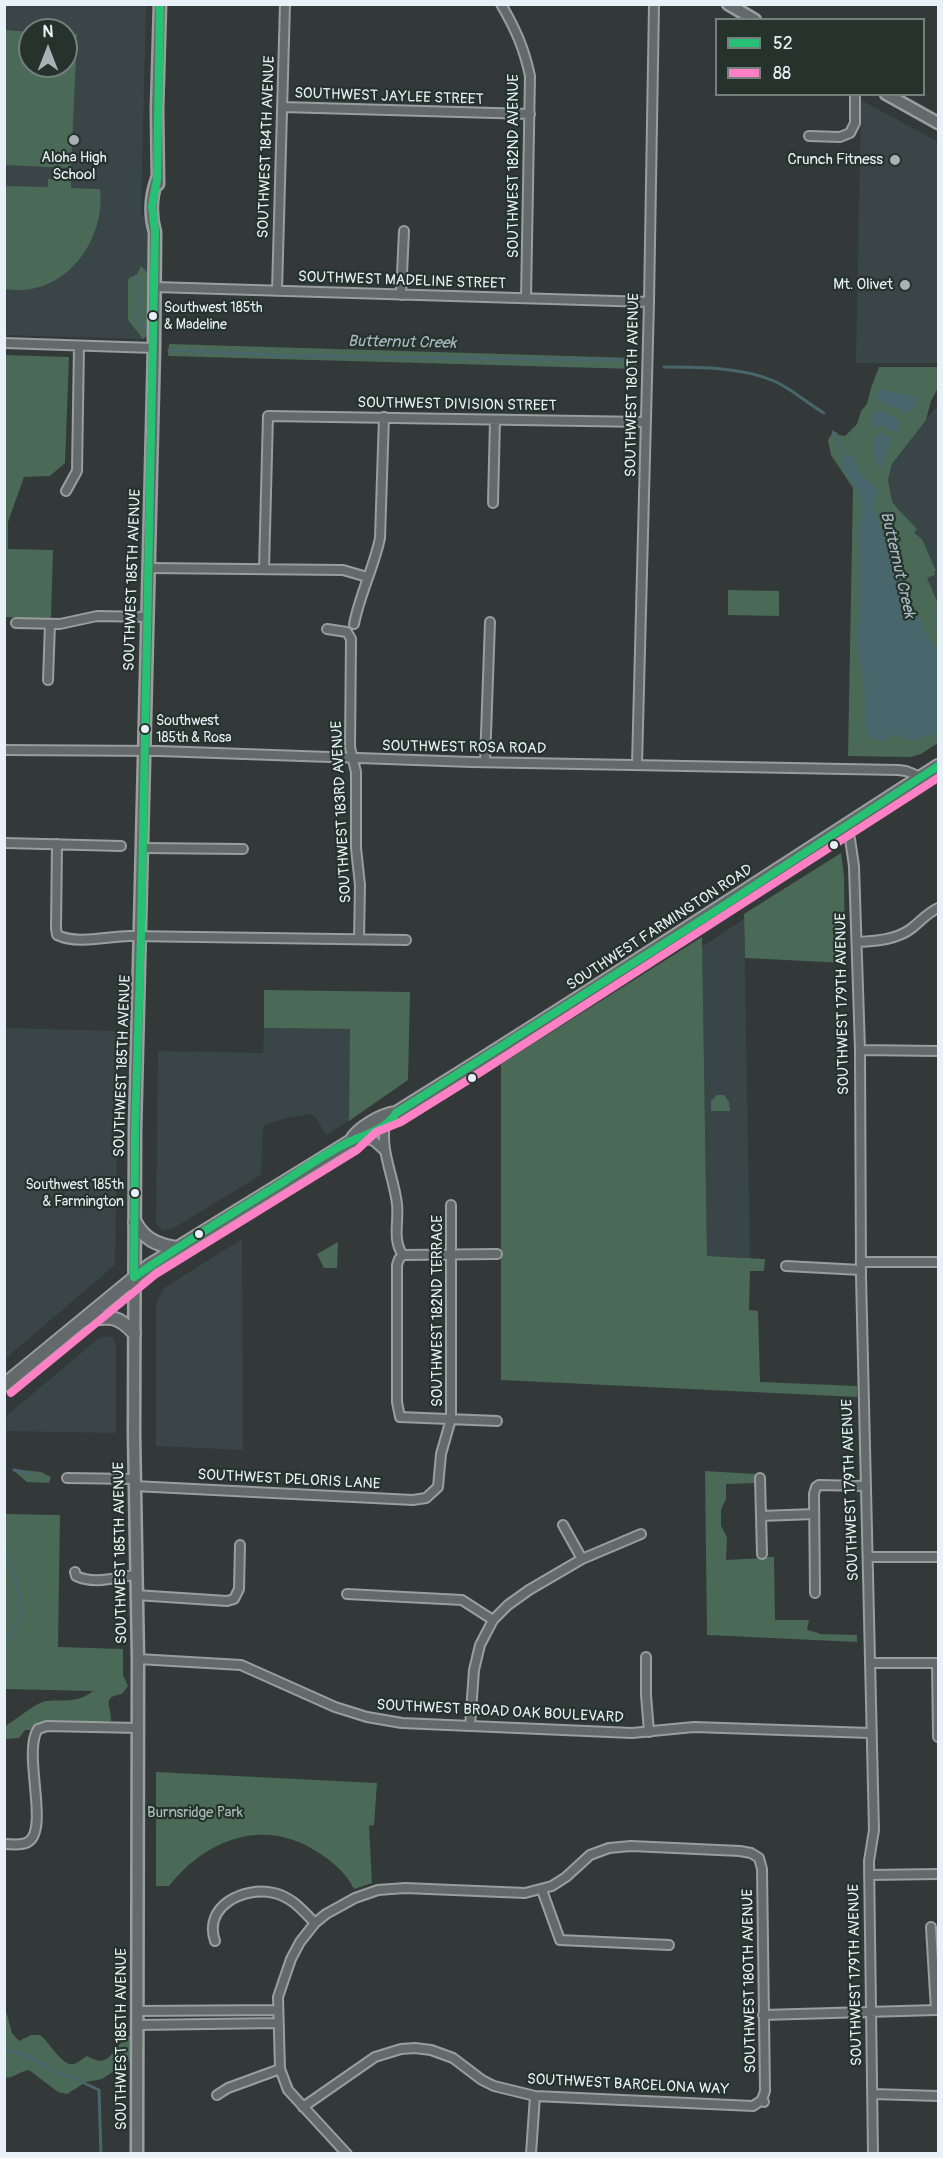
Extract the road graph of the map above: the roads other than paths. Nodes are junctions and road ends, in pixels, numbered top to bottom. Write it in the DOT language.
graph roads {
  1 [pos="160,4"];
  2 [pos="285,4"];
  3 [pos="501,4"];
  4 [pos="654,4"];
  5 [pos="728,4"];
  6 [pos="752,18"];
  7 [pos="855,96"];
  8 [pos="890,96"];
  9 [pos="282,107"];
  10 [pos="530,114"];
  11 [pos="939,123"];
  12 [pos="809,136"];
  13 [pos="404,231"];
  14 [pos="155,287"];
  15 [pos="277,291"];
  16 [pos="401,295"];
  17 [pos="526,298"];
  18 [pos="649,302"];
  19 [pos="4,344"];
  20 [pos="79,346"];
  21 [pos="154,348"];
  22 [pos="384,417"];
  23 [pos="495,420"];
  24 [pos="646,422"];
  25 [pos="66,491"];
  26 [pos="493,503"];
  27 [pos="148,568"];
  28 [pos="264,569"];
  29 [pos="367,576"];
  30 [pos="147,617"];
  31 [pos="490,622"];
  32 [pos="16,623"];
  33 [pos="50,624"];
  34 [pos="354,624"];
  35 [pos="327,629"];
  36 [pos="48,680"];
  37 [pos="4,750"];
  38 [pos="143,751"];
  39 [pos="353,758"];
  40 [pos="484,762"];
  41 [pos="637,765"];
  42 [pos="939,766"];
  43 [pos="921,777"];
  44 [pos="845,831"];
  45 [pos="4,843"];
  46 [pos="57,844"];
  47 [pos="121,846"];
  48 [pos="143,848"];
  49 [pos="243,849"];
  50 [pos="939,908"];
  51 [pos="141,936"];
  52 [pos="359,939"];
  53 [pos="406,940"];
  54 [pos="857,942"];
  55 [pos="860,1050"];
  56 [pos="939,1051"];
  57 [pos="396,1113"];
  58 [pos="385,1124"];
  59 [pos="357,1140"];
  60 [pos="385,1151"];
  61 [pos="451,1205"];
  62 [pos="135,1222"];
  63 [pos="176,1248"];
  64 [pos="451,1254"];
  65 [pos="497,1254"];
  66 [pos="403,1255"];
  67 [pos="939,1262"];
  68 [pos="786,1266"];
  69 [pos="861,1266"];
  70 [pos="134,1277"];
  71 [pos="81,1320"];
  72 [pos="134,1333"];
  73 [pos="4,1385"];
  74 [pos="451,1419"];
  75 [pos="497,1420"];
  76 [pos="68,1478"];
  77 [pos="760,1478"];
  78 [pos="134,1482"];
  79 [pos="865,1486"];
  80 [pos="438,1487"];
  81 [pos="814,1515"];
  82 [pos="761,1516"];
  83 [pos="563,1525"];
  84 [pos="641,1534"];
  85 [pos="240,1545"];
  86 [pos="762,1554"];
  87 [pos="868,1557"];
  88 [pos="939,1557"];
  89 [pos="582,1559"];
  90 [pos="75,1572"];
  91 [pos="136,1575"];
  92 [pos="815,1593"];
  93 [pos="347,1594"];
  94 [pos="136,1595"];
  95 [pos="494,1620"];
  96 [pos="646,1657"];
  97 [pos="138,1659"];
  98 [pos="871,1663"];
  99 [pos="938,1663"];
  100 [pos="470,1726"];
  101 [pos="138,1728"];
  102 [pos="649,1732"];
  103 [pos="870,1733"];
  104 [pos="939,1737"];
  105 [pos="4,1844"];
  106 [pos="939,1874"];
  107 [pos="869,1875"];
  108 [pos="542,1890"];
  109 [pos="315,1923"];
  110 [pos="931,1927"];
  111 [pos="215,1941"];
  112 [pos="669,1945"];
  113 [pos="278,2010"];
  114 [pos="137,2011"];
  115 [pos="871,2011"];
  116 [pos="763,2015"];
  117 [pos="278,2023"];
  118 [pos="137,2025"];
  119 [pos="280,2068"];
  120 [pos="873,2094"];
  121 [pos="217,2096"];
  122 [pos="536,2096"];
  123 [pos="939,2096"];
  124 [pos="763,2101"];
  125 [pos="303,2107"];
  126 [pos="137,2154"];
  127 [pos="347,2154"];
  128 [pos="531,2154"];
  129 [pos="873,2154"];
  1 -- 14 [label="main road, SOUTHWEST 185TH AVENUE"];
  2 -- 9 [label="street, SOUTHWEST 184TH AVENUE"];
  3 -- 10 [label="street, SOUTHWEST 182ND AVENUE"];
  4 -- 18 [label="street, SOUTHWEST 180TH AVENUE"];
  5 -- 6 [label="main road"];
  7 -- 12 [label="street"];
  8 -- 11 [label="main road"];
  9 -- 10 [label="street, SOUTHWEST JAYLEE STREET"];
  9 -- 15 [label="street, SOUTHWEST 184TH AVENUE"];
  10 -- 17 [label="street, SOUTHWEST 182ND AVENUE"];
  13 -- 16 [label="street"];
  14 -- 15 [label="street, SOUTHWEST MADELINE STREET"];
  14 -- 21 [label="main road, SOUTHWEST 185TH AVENUE"];
  15 -- 16 [label="street, SOUTHWEST MADELINE STREET"];
  16 -- 17 [label="street, SOUTHWEST MADELINE STREET"];
  17 -- 18 [label="street, SOUTHWEST MADELINE STREET"];
  18 -- 24 [label="street, SOUTHWEST 180TH AVENUE"];
  19 -- 20 [label="street"];
  20 -- 21 [label="street"];
  20 -- 25 [label="street"];
  21 -- 27 [label="main road, SOUTHWEST 185TH AVENUE"];
  22 -- 23 [label="street, SOUTHWEST DIVISION STREET"];
  22 -- 28 [label="street, SOUTHWEST DIVISION STREET"];
  22 -- 29 [label="street"];
  23 -- 24 [label="street, SOUTHWEST DIVISION STREET"];
  23 -- 26 [label="street"];
  24 -- 41 [label="street, SOUTHWEST 180TH AVENUE"];
  27 -- 28 [label="street"];
  27 -- 30 [label="main road, SOUTHWEST 185TH AVENUE"];
  28 -- 29 [label="street"];
  29 -- 34 [label="street"];
  30 -- 33 [label="street"];
  30 -- 38 [label="main road, SOUTHWEST 185TH AVENUE"];
  31 -- 40 [label="street"];
  32 -- 33 [label="street"];
  33 -- 36 [label="street"];
  35 -- 39 [label="street, SOUTHWEST 183RD AVENUE"];
  37 -- 38 [label="street, SOUTHWEST ROSA ROAD"];
  38 -- 39 [label="street, SOUTHWEST ROSA ROAD"];
  38 -- 48 [label="main road, SOUTHWEST 185TH AVENUE"];
  39 -- 40 [label="street, SOUTHWEST ROSA ROAD"];
  39 -- 52 [label="street, SOUTHWEST 183RD AVENUE"];
  40 -- 41 [label="street, SOUTHWEST ROSA ROAD"];
  41 -- 43 [label="street, SOUTHWEST ROSA ROAD"];
  42 -- 43 [label="main road, SOUTHWEST FARMINGTON ROAD"];
  43 -- 44 [label="main road, SOUTHWEST FARMINGTON ROAD"];
  44 -- 54 [label="street, SOUTHWEST 179TH AVENUE"];
  44 -- 57 [label="main road, SOUTHWEST FARMINGTON ROAD"];
  45 -- 46 [label="street"];
  46 -- 47 [label="street"];
  46 -- 51 [label="street"];
  48 -- 49 [label="street"];
  48 -- 51 [label="main road, SOUTHWEST 185TH AVENUE"];
  50 -- 54 [label="street"];
  51 -- 52 [label="street"];
  51 -- 62 [label="main road, SOUTHWEST 185TH AVENUE"];
  52 -- 53 [label="street"];
  54 -- 55 [label="street, SOUTHWEST 179TH AVENUE"];
  55 -- 56 [label="street"];
  55 -- 69 [label="street, SOUTHWEST 179TH AVENUE"];
  57 -- 58 [label="main road, SOUTHWEST FARMINGTON ROAD"];
  57 -- 59 [label="main road, SOUTHWEST FARMINGTON ROAD"];
  58 -- 59 [label="main road, SOUTHWEST FARMINGTON ROAD"];
  58 -- 60 [label="street"];
  59 -- 60 [label="street"];
  59 -- 63 [label="main road, SOUTHWEST FARMINGTON ROAD"];
  60 -- 66 [label="street"];
  61 -- 64 [label="street, SOUTHWEST 182ND TERRACE"];
  62 -- 63 [label="main road"];
  62 -- 70 [label="main road, SOUTHWEST 185TH AVENUE"];
  63 -- 70 [label="main road, SOUTHWEST FARMINGTON ROAD"];
  64 -- 65 [label="street"];
  64 -- 66 [label="street"];
  64 -- 74 [label="street, SOUTHWEST 182ND TERRACE"];
  66 -- 74 [label="street"];
  67 -- 69 [label="street"];
  68 -- 69 [label="street"];
  69 -- 79 [label="street, SOUTHWEST 179TH AVENUE"];
  70 -- 71 [label="main road, SOUTHWEST FARMINGTON ROAD"];
  70 -- 72 [label="main road, SOUTHWEST 185TH AVENUE"];
  71 -- 72 [label="main road"];
  71 -- 73 [label="main road, SOUTHWEST FARMINGTON ROAD"];
  72 -- 78 [label="main road, SOUTHWEST 185TH AVENUE"];
  74 -- 75 [label="street"];
  74 -- 80 [label="street, SOUTHWEST 182ND TERRACE"];
  76 -- 78 [label="street, SOUTHWEST DELORIS LANE"];
  77 -- 82 [label="street"];
  78 -- 80 [label="street, SOUTHWEST DELORIS LANE"];
  78 -- 91 [label="main road, SOUTHWEST 185TH AVENUE"];
  79 -- 81 [label="street"];
  79 -- 87 [label="street, SOUTHWEST 179TH AVENUE"];
  81 -- 82 [label="street"];
  81 -- 92 [label="street"];
  82 -- 86 [label="street"];
  83 -- 89 [label="street"];
  84 -- 89 [label="street"];
  85 -- 94 [label="street"];
  87 -- 88 [label="street"];
  87 -- 98 [label="street, SOUTHWEST 179TH AVENUE"];
  89 -- 95 [label="street"];
  90 -- 91 [label="street"];
  91 -- 94 [label="main road, SOUTHWEST 185TH AVENUE"];
  93 -- 95 [label="street"];
  94 -- 97 [label="main road, SOUTHWEST 185TH AVENUE"];
  95 -- 100 [label="street"];
  96 -- 102 [label="street"];
  97 -- 100 [label="street, SOUTHWEST BROAD OAK BOULEVARD"];
  97 -- 101 [label="main road, SOUTHWEST 185TH AVENUE"];
  98 -- 99 [label="street"];
  98 -- 103 [label="street, SOUTHWEST 179TH AVENUE"];
  99 -- 104 [label="street"];
  100 -- 102 [label="street, SOUTHWEST BROAD OAK BOULEVARD"];
  101 -- 105 [label="street"];
  101 -- 114 [label="main road, SOUTHWEST 185TH AVENUE"];
  102 -- 103 [label="street, SOUTHWEST BROAD OAK BOULEVARD"];
  103 -- 107 [label="street, SOUTHWEST 179TH AVENUE"];
  106 -- 107 [label="street"];
  107 -- 115 [label="street, SOUTHWEST 179TH AVENUE"];
  108 -- 109 [label="street"];
  108 -- 112 [label="street"];
  108 -- 116 [label="street, SOUTHWEST 180TH AVENUE"];
  109 -- 111 [label="street"];
  109 -- 113 [label="street"];
  110 -- 115 [label="street"];
  113 -- 114 [label="street"];
  113 -- 117 [label="street"];
  114 -- 118 [label="main road, SOUTHWEST 185TH AVENUE"];
  115 -- 116 [label="street"];
  115 -- 120 [label="street, SOUTHWEST 179TH AVENUE"];
  116 -- 124 [label="street, SOUTHWEST 180TH AVENUE"];
  117 -- 118 [label="street"];
  117 -- 119 [label="street"];
  118 -- 126 [label="main road, SOUTHWEST 185TH AVENUE"];
  119 -- 121 [label="street"];
  119 -- 125 [label="street"];
  120 -- 123 [label="street"];
  120 -- 129 [label="street, SOUTHWEST 179TH AVENUE"];
  122 -- 124 [label="street, SOUTHWEST BARCELONA WAY"];
  122 -- 125 [label="street, SOUTHWEST BARCELONA WAY"];
  122 -- 128 [label="street"];
  125 -- 127 [label="street"];
}
